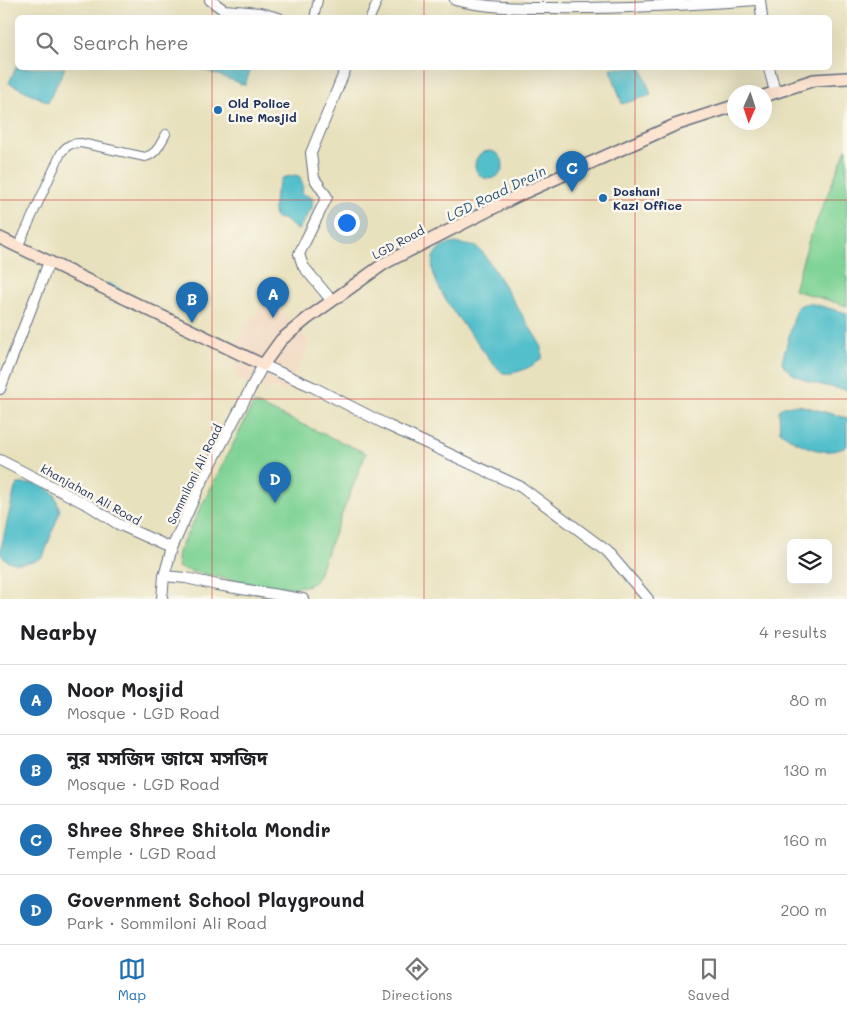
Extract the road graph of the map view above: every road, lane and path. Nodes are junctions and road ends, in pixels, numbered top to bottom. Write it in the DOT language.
graph roads {
  1 [pos="210,0"];
  2 [pos="318,0"];
  3 [pos="378,0"];
  4 [pos="455,0"];
  5 [pos="756,0"];
  6 [pos="760,0"];
  7 [pos="268,15"];
  8 [pos="315,15"];
  9 [pos="371,15"];
  10 [pos="762,15"];
  11 [pos="345,70"];
  12 [pos="769,70"];
  13 [pos="847,78"];
  14 [pos="770,85"];
  15 [pos="772,93"];
  16 [pos="727,108"];
  17 [pos="166,134"];
  18 [pos="0,238"];
  19 [pos="18,247"];
  20 [pos="48,262"];
  21 [pos="332,301"];
  22 [pos="263,365"];
  23 [pos="0,389"];
  24 [pos="0,460"];
  25 [pos="172,548"];
  26 [pos="164,576"];
  27 [pos="162,599"];
  28 [pos="303,599"];
  29 [pos="648,599"];
  1 -- 7 [label="street"];
  2 -- 8 [label="street"];
  3 -- 9 [label="street"];
  4 -- 5 [label="street"];
  6 -- 10 [label="street"];
  11 -- 21 [label="street"];
  12 -- 14 [label="street"];
  13 -- 15 [label="main road"];
  16 -- 21 [label="main road, LGD Road"];
  17 -- 19 [label="street"];
  18 -- 19 [label="main road"];
  19 -- 20 [label="main road"];
  20 -- 22 [label="main road"];
  20 -- 23 [label="street"];
  21 -- 22 [label="main road, LGD Road"];
  22 -- 25 [label="street, Sommiloni Ali Road"];
  22 -- 29 [label="street"];
  24 -- 25 [label="street, khanjahan Ali Road"];
  25 -- 26 [label="street, Sommiloni Ali Road"];
  26 -- 27 [label="street, Sommiloni Ali Road"];
  26 -- 28 [label="street"];
}
